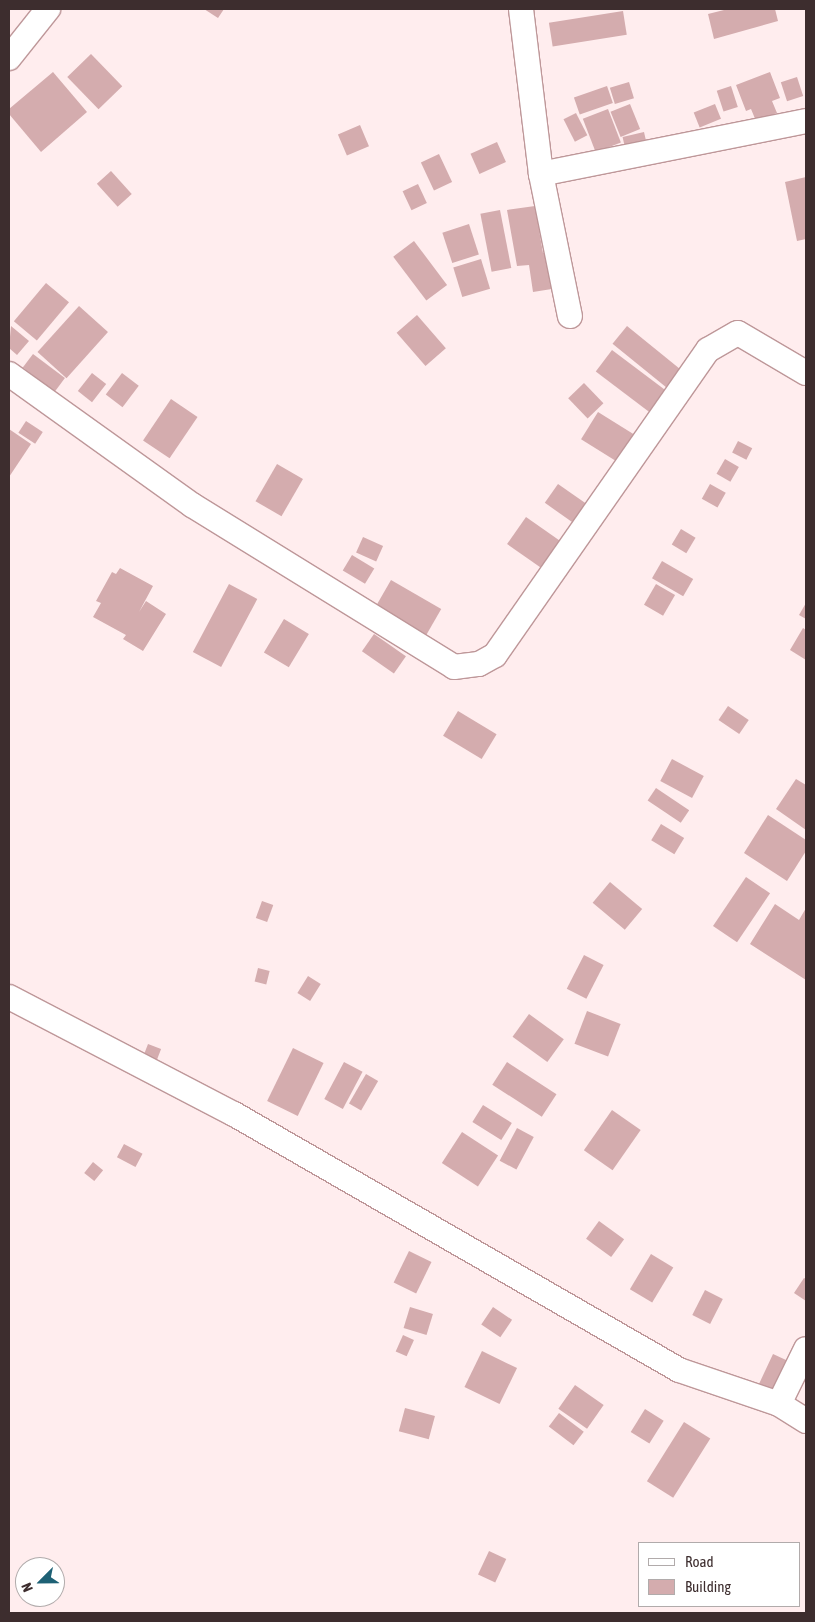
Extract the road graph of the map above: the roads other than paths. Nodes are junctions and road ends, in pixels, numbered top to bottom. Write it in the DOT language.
graph roads {
  1 [pos="48,9"];
  2 [pos="521,9"];
  3 [pos="9,58"];
  4 [pos="806,121"];
  5 [pos="541,174"];
  6 [pos="570,316"];
  7 [pos="806,373"];
  8 [pos="9,374"];
  9 [pos="9,997"];
  10 [pos="806,1349"];
  11 [pos="779,1404"];
  12 [pos="806,1421"];
  1 -- 3 [label="street"];
  2 -- 5 [label="street"];
  4 -- 5 [label="street"];
  5 -- 6 [label="street"];
  7 -- 8 [label="street"];
  9 -- 11 [label="street"];
  10 -- 11 [label="street"];
  11 -- 12 [label="street"];
}
